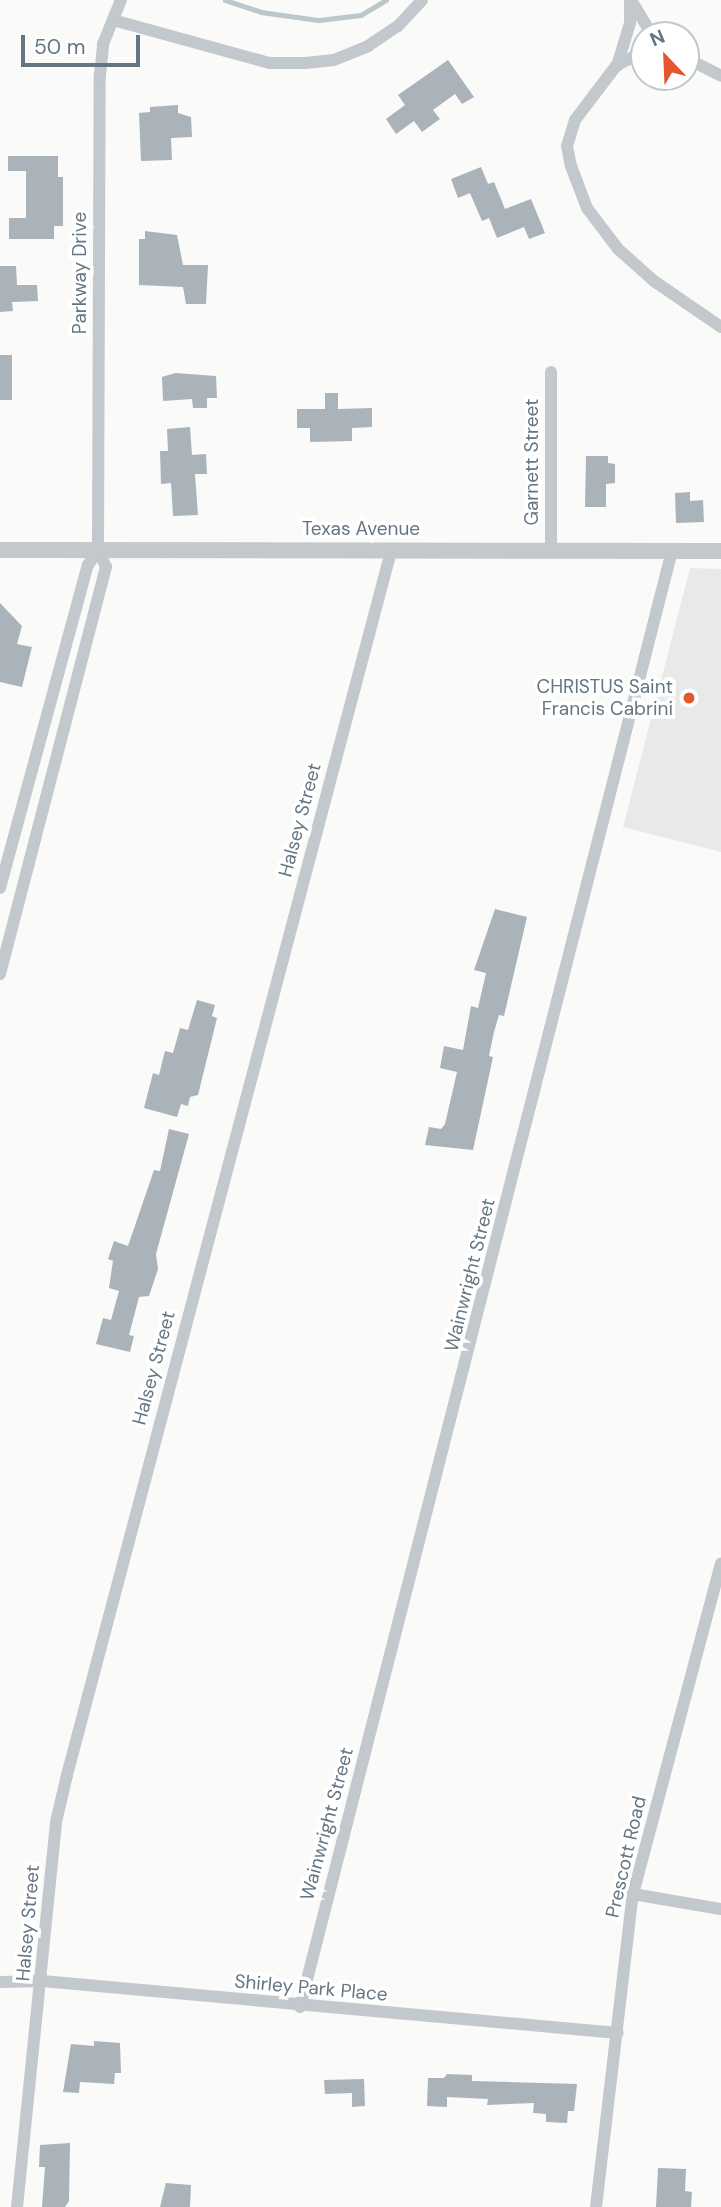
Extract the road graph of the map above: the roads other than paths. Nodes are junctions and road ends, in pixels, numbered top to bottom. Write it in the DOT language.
graph roads {
  1 [pos="121,0"];
  2 [pos="422,0"];
  3 [pos="631,0"];
  4 [pos="113,20"];
  5 [pos="644,21"];
  6 [pos="630,59"];
  7 [pos="700,65"];
  8 [pos="617,66"];
  9 [pos="721,76"];
  10 [pos="721,327"];
  11 [pos="551,372"];
  12 [pos="0,550"];
  13 [pos="98,550"];
  14 [pos="391,551"];
  15 [pos="551,551"];
  16 [pos="672,551"];
  17 [pos="721,551"];
  18 [pos="0,888"];
  19 [pos="0,974"];
  20 [pos="721,1563"];
  21 [pos="633,1894"];
  22 [pos="721,1909"];
  23 [pos="42,1981"];
  24 [pos="0,1982"];
  25 [pos="300,2007"];
  26 [pos="618,2033"];
  27 [pos="18,2207"];
  28 [pos="596,2207"];
  1 -- 4 [label="street, Parkway Drive"];
  2 -- 4 [label="street"];
  3 -- 5 [label="street"];
  3 -- 8 [label="street"];
  4 -- 13 [label="street, Parkway Drive"];
  6 -- 8 [label="street"];
  7 -- 9 [label="street"];
  8 -- 10 [label="street"];
  11 -- 15 [label="street, Garnett Street"];
  12 -- 13 [label="street, Texas Avenue"];
  13 -- 14 [label="street, Texas Avenue"];
  13 -- 18 [label="street, Parkway Drive"];
  13 -- 19 [label="street, Parkway Drive"];
  14 -- 15 [label="street, Texas Avenue"];
  14 -- 23 [label="street, Halsey Street"];
  15 -- 16 [label="street, Texas Avenue"];
  16 -- 17 [label="street, Texas Avenue"];
  16 -- 25 [label="street, Wainwright Street"];
  20 -- 21 [label="street, Prescott Road"];
  21 -- 22 [label="street"];
  21 -- 26 [label="street, Prescott Road"];
  23 -- 24 [label="street, Shirley Park Place"];
  23 -- 25 [label="street, Shirley Park Place"];
  23 -- 27 [label="street, Halsey Street"];
  25 -- 26 [label="street, Shirley Park Place"];
  26 -- 28 [label="street, Prescott Road"];
}
